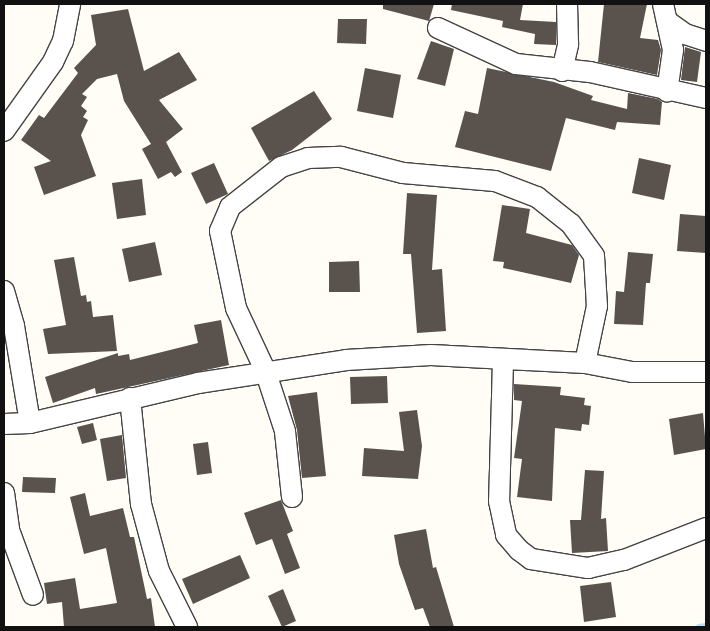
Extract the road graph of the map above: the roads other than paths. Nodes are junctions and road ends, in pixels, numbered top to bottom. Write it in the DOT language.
graph roads {
  1 [pos="70,4"];
  2 [pos="568,4"];
  3 [pos="665,12"];
  4 [pos="438,28"];
  5 [pos="706,41"];
  6 [pos="562,71"];
  7 [pos="667,92"];
  8 [pos="706,98"];
  9 [pos="4,131"];
  10 [pos="4,292"];
  11 [pos="503,361"];
  12 [pos="585,363"];
  13 [pos="265,370"];
  14 [pos="706,372"];
  15 [pos="130,398"];
  16 [pos="30,423"];
  17 [pos="4,424"];
  18 [pos="4,493"];
  19 [pos="292,497"];
  20 [pos="706,528"];
  21 [pos="33,595"];
  22 [pos="187,627"];
  1 -- 9 [label="street"];
  2 -- 6 [label="street"];
  3 -- 5 [label="street"];
  3 -- 7 [label="street"];
  4 -- 6 [label="street"];
  6 -- 7 [label="street"];
  7 -- 8 [label="street"];
  10 -- 16 [label="street"];
  11 -- 12 [label="street"];
  11 -- 13 [label="street"];
  11 -- 20 [label="street"];
  12 -- 13 [label="street"];
  12 -- 14 [label="street"];
  13 -- 15 [label="street"];
  13 -- 19 [label="street"];
  15 -- 16 [label="street"];
  15 -- 22 [label="street"];
  16 -- 17 [label="street"];
  18 -- 21 [label="street"];
}
